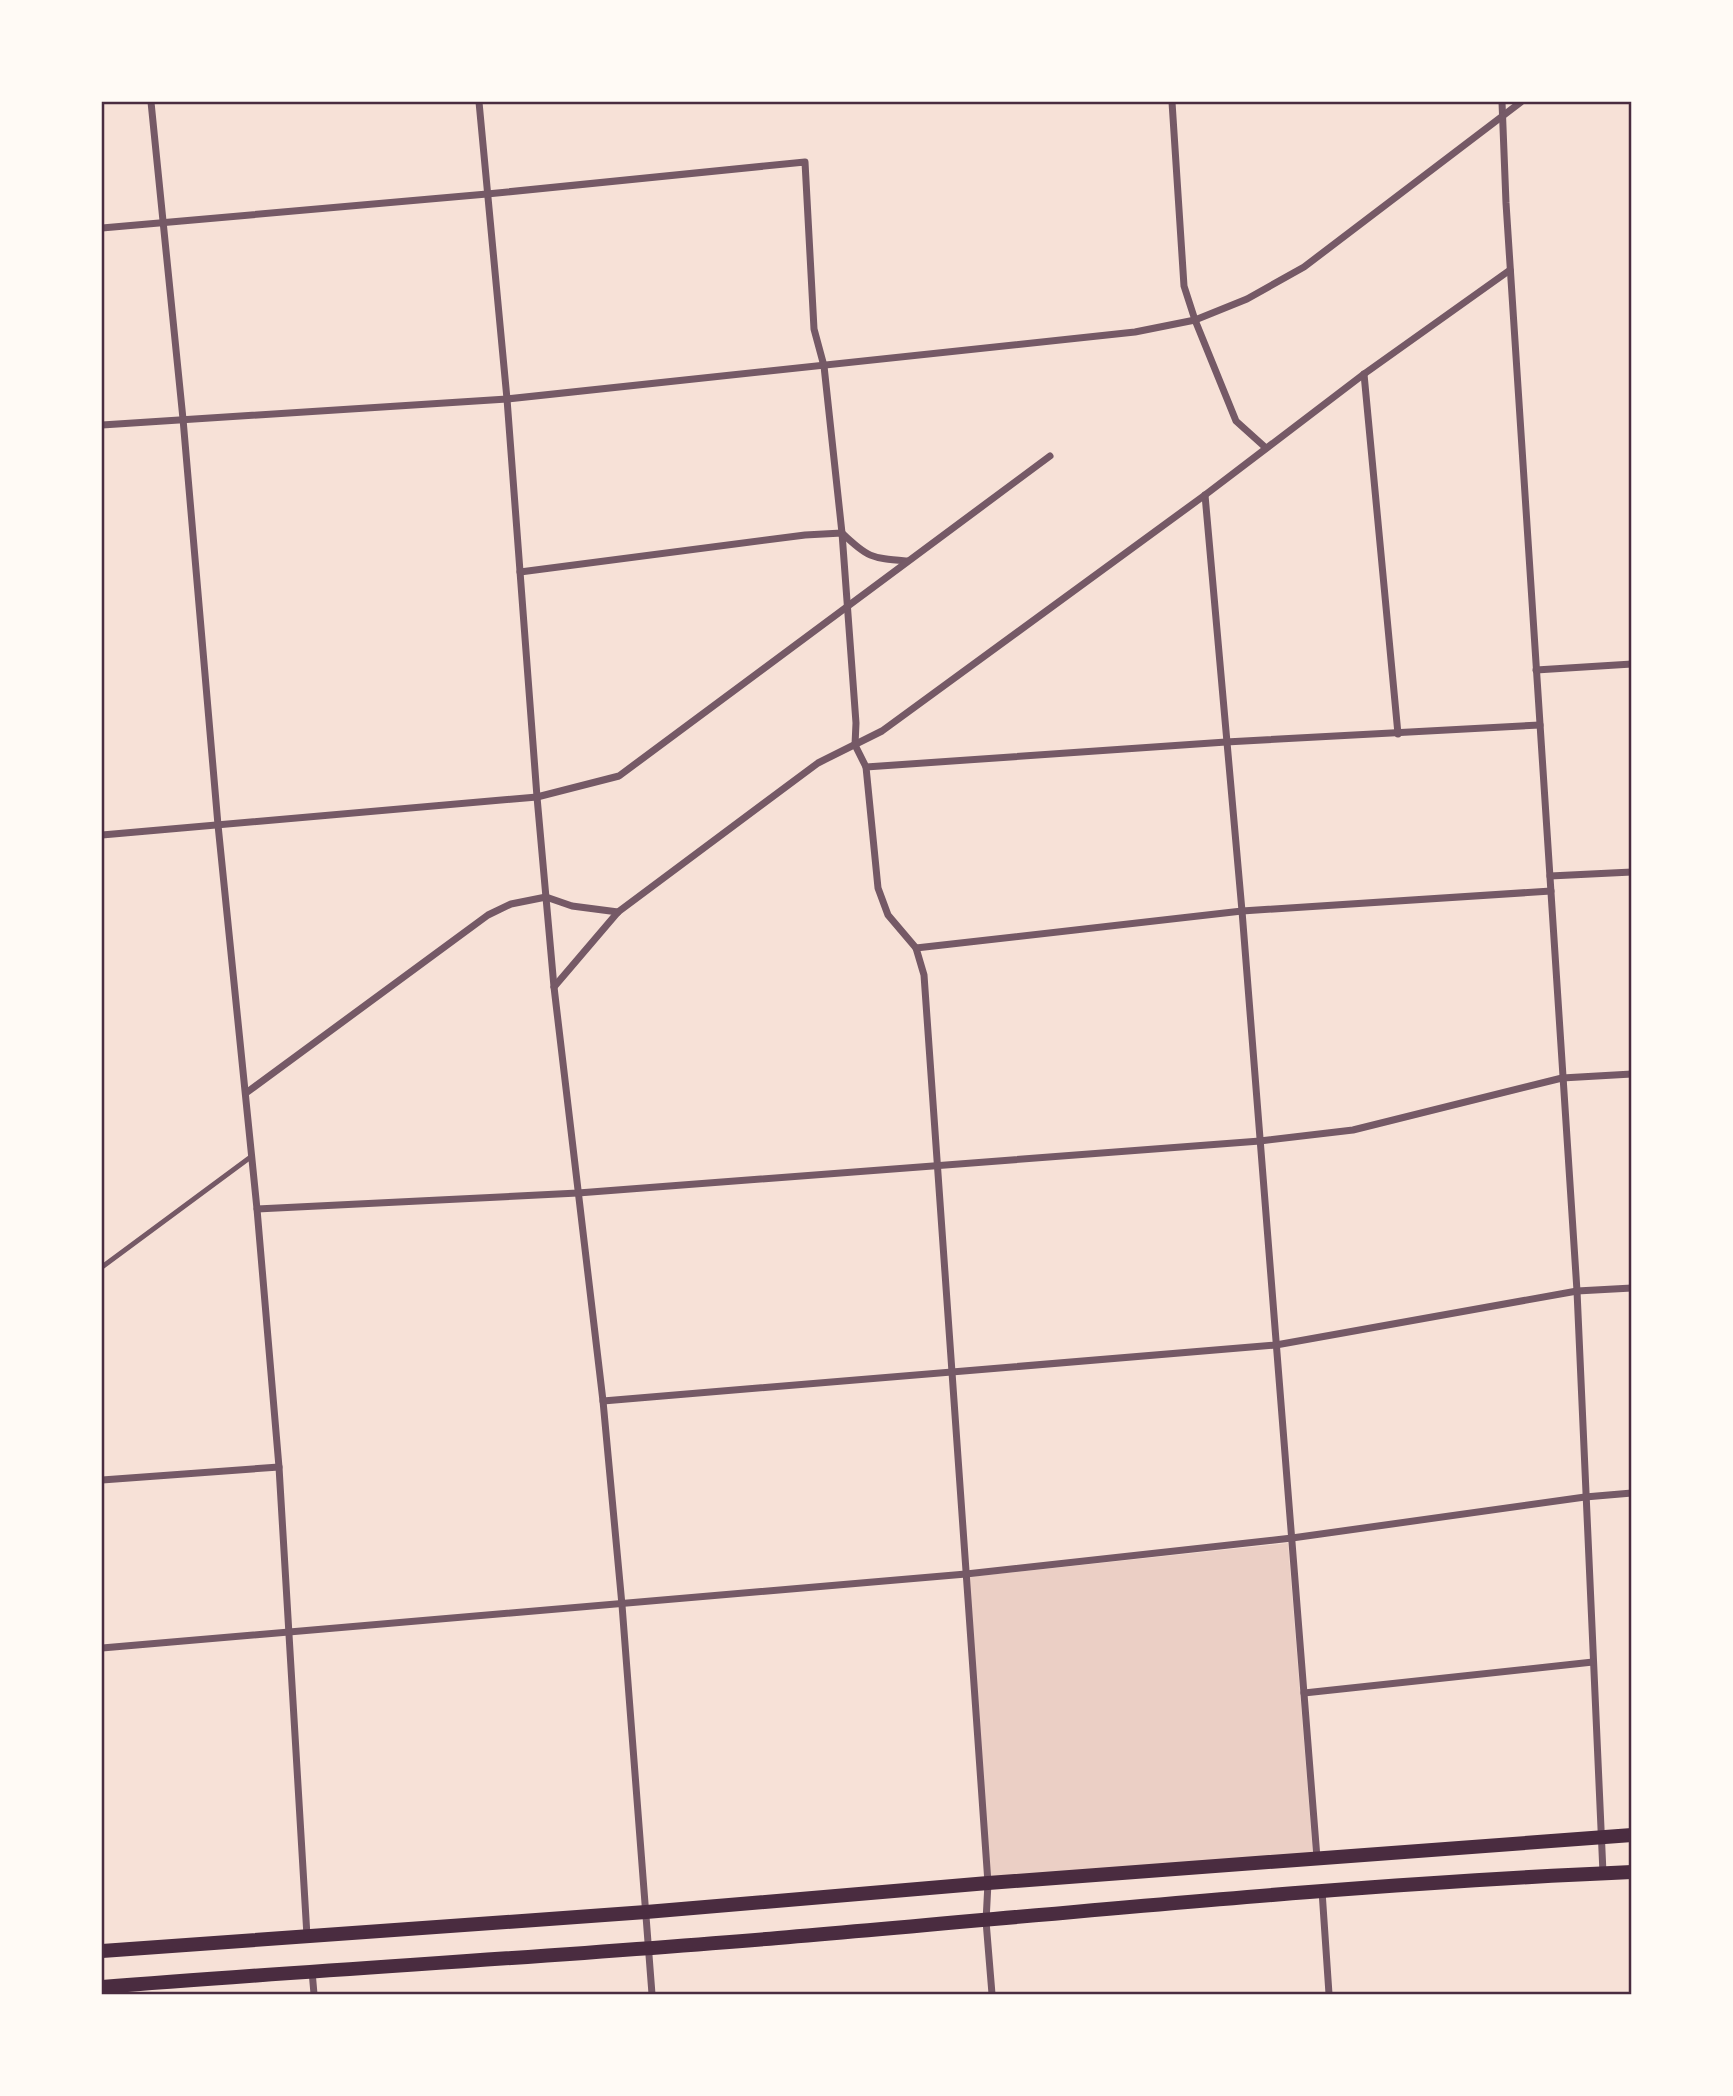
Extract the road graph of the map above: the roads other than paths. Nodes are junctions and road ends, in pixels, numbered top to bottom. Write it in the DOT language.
graph roads {
  1 [pos="151,102"];
  2 [pos="479,102"];
  3 [pos="1172,102"];
  4 [pos="1502,102"];
  5 [pos="1521,102"];
  6 [pos="1503,115"];
  7 [pos="488,194"];
  8 [pos="162,222"];
  9 [pos="102,228"];
  10 [pos="1510,270"];
  11 [pos="1195,320"];
  12 [pos="824,366"];
  13 [pos="1364,374"];
  14 [pos="506,399"];
  15 [pos="183,419"];
  16 [pos="102,425"];
  17 [pos="1266,448"];
  18 [pos="1050,456"];
  19 [pos="1205,495"];
  20 [pos="842,533"];
  21 [pos="908,561"];
  22 [pos="520,572"];
  23 [pos="847,606"];
  24 [pos="1632,664"];
  25 [pos="1536,670"];
  26 [pos="1540,725"];
  27 [pos="1398,734"];
  28 [pos="1226,742"];
  29 [pos="855,745"];
  30 [pos="866,767"];
  31 [pos="537,797"];
  32 [pos="218,825"];
  33 [pos="102,835"];
  34 [pos="1632,872"];
  35 [pos="1550,876"];
  36 [pos="1551,891"];
  37 [pos="546,897"];
  38 [pos="1242,911"];
  39 [pos="618,912"];
  40 [pos="916,948"];
  41 [pos="554,987"];
  42 [pos="1632,1074"];
  43 [pos="1562,1079"];
  44 [pos="246,1093"];
  45 [pos="1260,1142"];
  46 [pos="252,1156"];
  47 [pos="938,1167"];
  48 [pos="579,1193"];
  49 [pos="257,1209"];
  50 [pos="102,1266"];
  51 [pos="1632,1288"];
  52 [pos="1577,1292"];
  53 [pos="1276,1345"];
  54 [pos="953,1371"];
  55 [pos="603,1401"];
  56 [pos="279,1467"];
  57 [pos="102,1480"];
  58 [pos="1632,1493"];
  59 [pos="1585,1497"];
  60 [pos="1292,1538"];
  61 [pos="966,1574"];
  62 [pos="622,1605"];
  63 [pos="290,1634"];
  64 [pos="102,1648"];
  65 [pos="1593,1662"];
  66 [pos="1304,1693"];
  67 [pos="1632,1835"];
  68 [pos="1601,1837"];
  69 [pos="1317,1859"];
  70 [pos="1632,1872"];
  71 [pos="1603,1873"];
  72 [pos="988,1883"];
  73 [pos="1322,1890"];
  74 [pos="646,1912"];
  75 [pos="986,1921"];
  76 [pos="307,1936"];
  77 [pos="647,1949"];
  78 [pos="102,1951"];
  79 [pos="312,1970"];
  80 [pos="102,1987"];
  81 [pos="314,1994"];
  82 [pos="652,1994"];
  83 [pos="992,1994"];
  84 [pos="1329,1994"];
  1 -- 8 [label="street"];
  2 -- 7 [label="street"];
  3 -- 11 [label="street"];
  4 -- 6 [label="street"];
  5 -- 6 [label="street"];
  6 -- 10 [label="street"];
  6 -- 11 [label="street"];
  7 -- 8 [label="street"];
  7 -- 12 [label="street"];
  7 -- 14 [label="street"];
  8 -- 9 [label="street"];
  8 -- 15 [label="street"];
  10 -- 13 [label="street"];
  10 -- 25 [label="street"];
  11 -- 12 [label="street"];
  11 -- 17 [label="street"];
  12 -- 14 [label="street"];
  12 -- 20 [label="street"];
  13 -- 17 [label="street"];
  13 -- 27 [label="street"];
  14 -- 15 [label="street"];
  14 -- 22 [label="street"];
  15 -- 16 [label="street"];
  15 -- 32 [label="street"];
  17 -- 19 [label="street"];
  18 -- 21 [label="street"];
  19 -- 28 [label="street"];
  19 -- 29 [label="street"];
  20 -- 21 [label="street"];
  20 -- 22 [label="street"];
  20 -- 23 [label="street"];
  21 -- 23 [label="street"];
  22 -- 31 [label="street"];
  23 -- 29 [label="street"];
  23 -- 31 [label="street"];
  24 -- 25 [label="street"];
  25 -- 26 [label="street"];
  26 -- 27 [label="street"];
  26 -- 35 [label="street"];
  27 -- 28 [label="street"];
  28 -- 30 [label="street"];
  28 -- 38 [label="street"];
  29 -- 30 [label="street"];
  29 -- 39 [label="street"];
  30 -- 40 [label="street"];
  31 -- 32 [label="street"];
  31 -- 37 [label="street"];
  32 -- 33 [label="street"];
  32 -- 44 [label="street"];
  34 -- 35 [label="street"];
  35 -- 36 [label="street"];
  36 -- 38 [label="street"];
  36 -- 43 [label="street"];
  37 -- 39 [label="street"];
  37 -- 41 [label="street"];
  37 -- 44 [label="street"];
  38 -- 40 [label="street"];
  38 -- 45 [label="street"];
  39 -- 41 [label="street"];
  40 -- 47 [label="street"];
  41 -- 48 [label="street"];
  42 -- 43 [label="street"];
  43 -- 45 [label="street"];
  43 -- 52 [label="street"];
  44 -- 46 [label="street"];
  45 -- 47 [label="street"];
  45 -- 53 [label="street"];
  46 -- 49 [label="street"];
  46 -- 50 [label="lane"];
  47 -- 48 [label="street"];
  47 -- 54 [label="street"];
  48 -- 49 [label="street"];
  48 -- 55 [label="street"];
  49 -- 56 [label="street"];
  51 -- 52 [label="street"];
  52 -- 53 [label="street"];
  52 -- 59 [label="street"];
  53 -- 54 [label="street"];
  53 -- 60 [label="street"];
  54 -- 55 [label="street"];
  54 -- 61 [label="street"];
  55 -- 62 [label="street"];
  56 -- 57 [label="street"];
  56 -- 63 [label="street"];
  58 -- 59 [label="street"];
  59 -- 60 [label="street"];
  59 -- 65 [label="street"];
  60 -- 61 [label="street"];
  60 -- 66 [label="street"];
  61 -- 62 [label="street"];
  61 -- 72 [label="street"];
  62 -- 63 [label="street"];
  62 -- 74 [label="street"];
  63 -- 64 [label="street"];
  63 -- 76 [label="street"];
  65 -- 66 [label="street"];
  65 -- 68 [label="street"];
  66 -- 69 [label="street"];
  67 -- 68 [label="main road"];
  68 -- 69 [label="main road"];
  68 -- 71 [label="street"];
  69 -- 72 [label="main road"];
  70 -- 71 [label="main road"];
  71 -- 73 [label="main road"];
  72 -- 74 [label="main road"];
  72 -- 75 [label="street"];
  73 -- 75 [label="main road"];
  73 -- 84 [label="street"];
  74 -- 76 [label="main road"];
  74 -- 77 [label="street"];
  75 -- 77 [label="main road"];
  75 -- 83 [label="street"];
  76 -- 78 [label="main road"];
  77 -- 79 [label="main road"];
  77 -- 82 [label="street"];
  79 -- 80 [label="main road"];
  79 -- 81 [label="street"];
}
